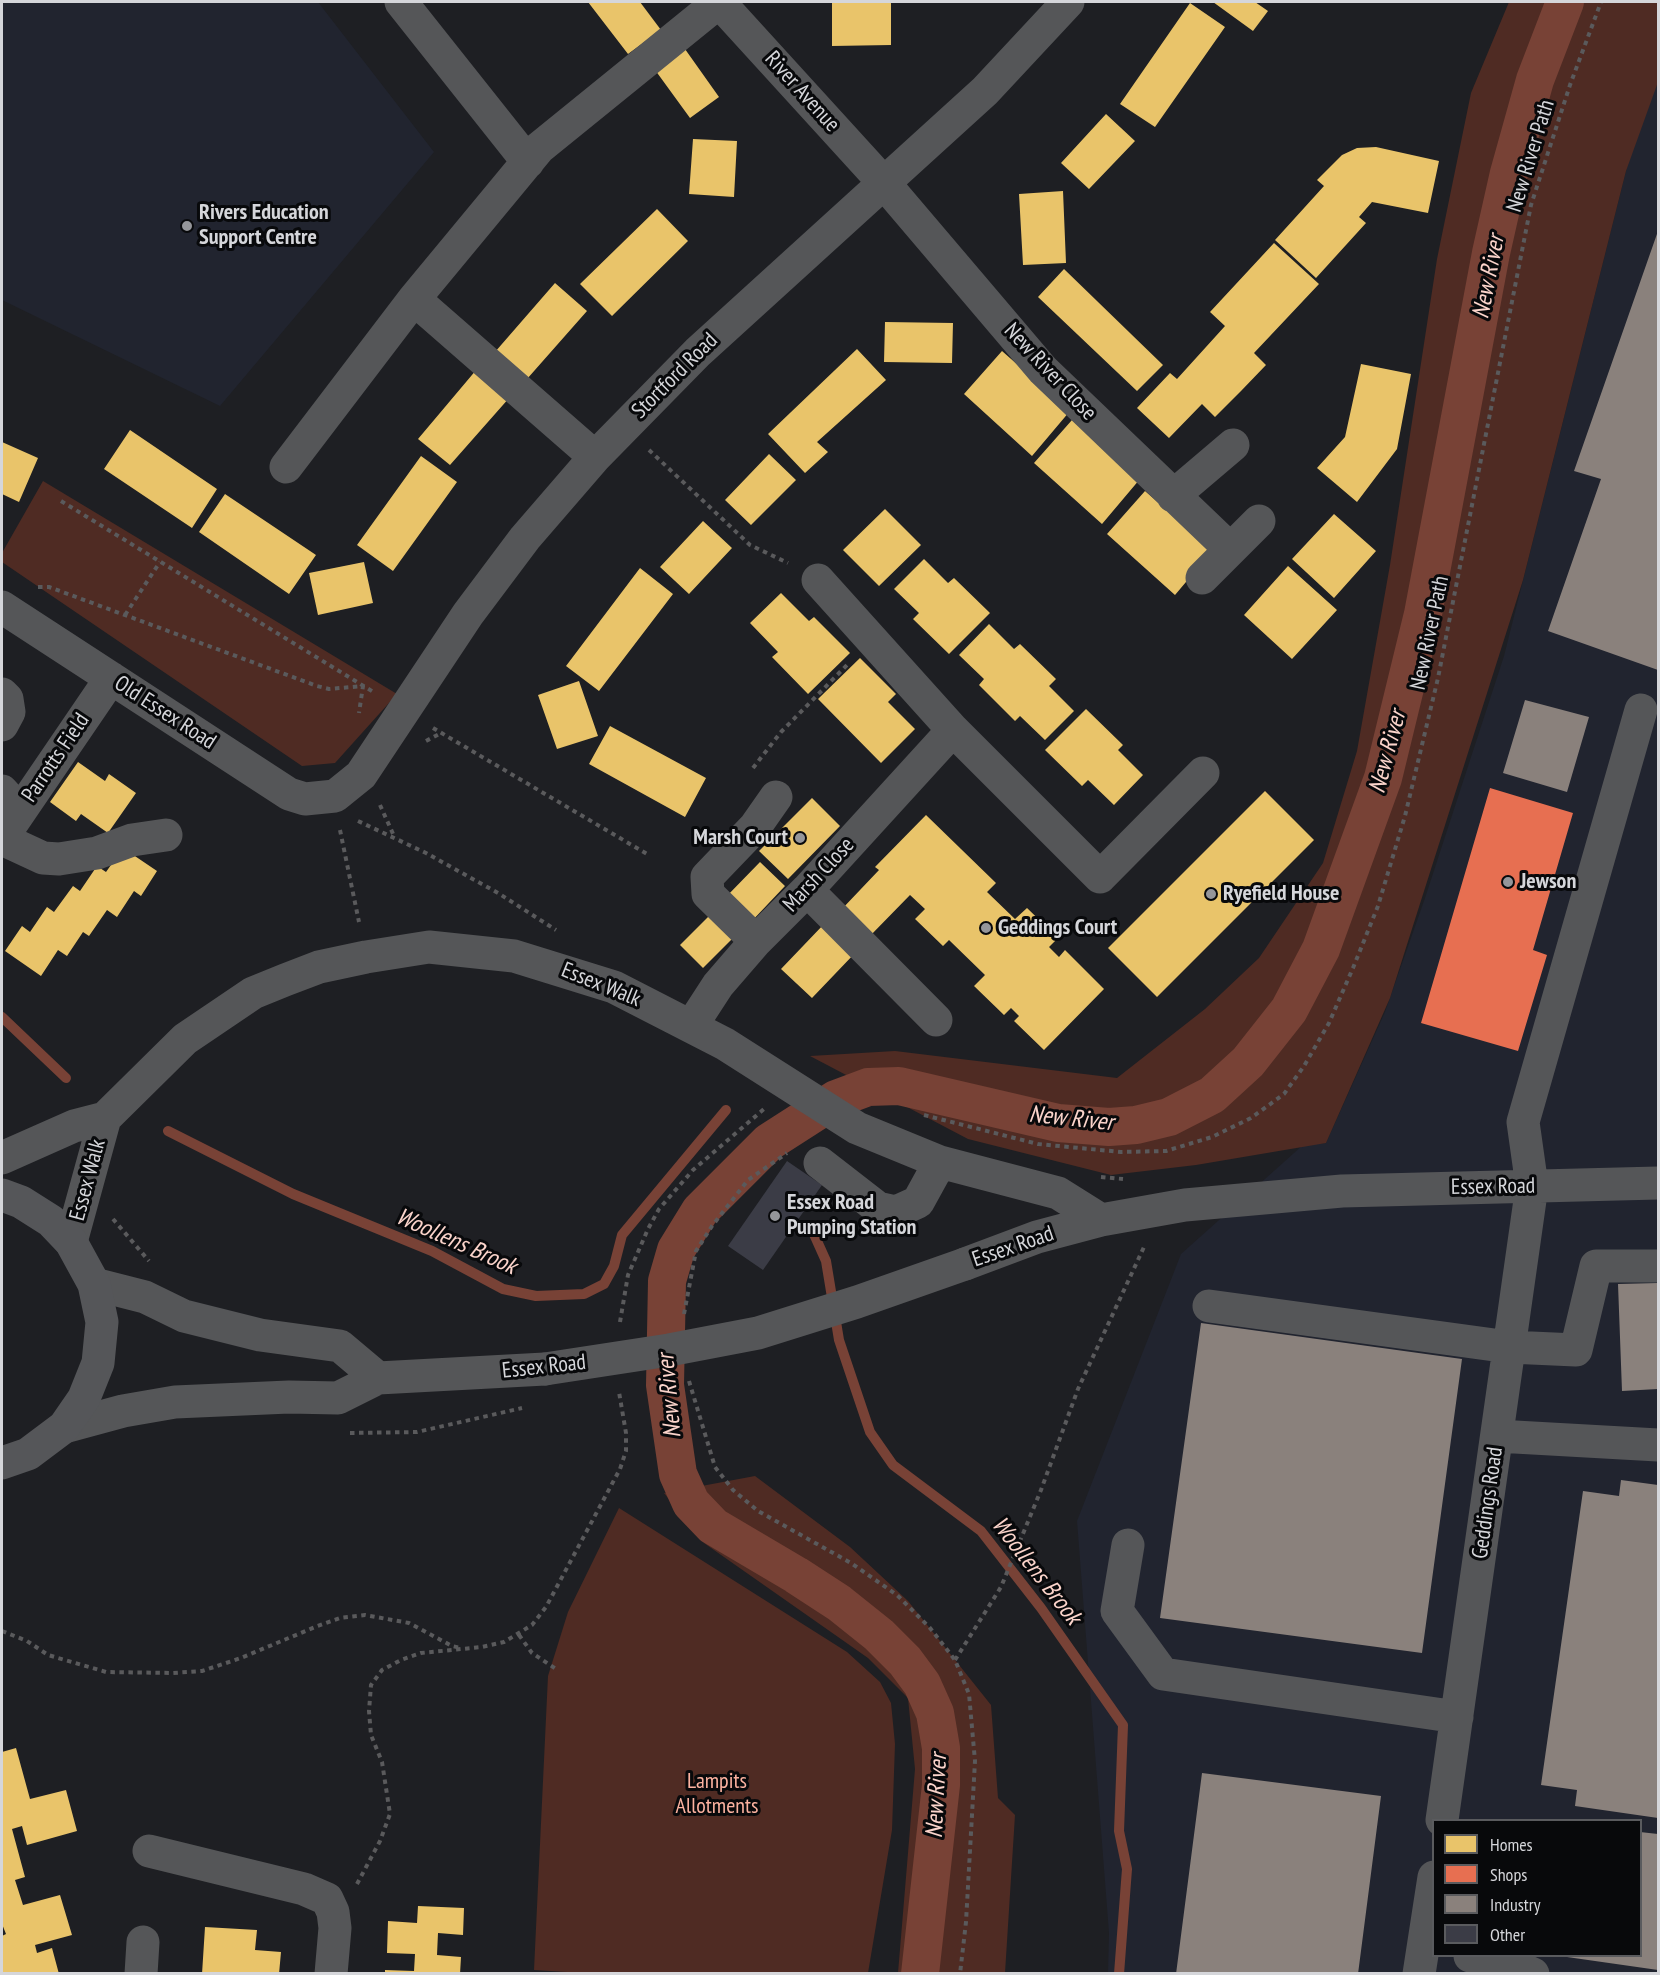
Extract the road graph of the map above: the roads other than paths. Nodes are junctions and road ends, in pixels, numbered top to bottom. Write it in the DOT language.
graph roads {
  1 [pos="401,2"];
  2 [pos="719,2"];
  3 [pos="1068,2"];
  4 [pos="528,162"];
  5 [pos="884,183"];
  6 [pos="414,299"];
  7 [pos="1233,445"];
  8 [pos="595,457"];
  9 [pos="286,467"];
  10 [pos="1173,496"];
  11 [pos="1259,521"];
  12 [pos="1230,549"];
  13 [pos="1202,578"];
  14 [pos="818,580"];
  15 [pos="8,612"];
  16 [pos="111,678"];
  17 [pos="2,694"];
  18 [pos="1641,710"];
  19 [pos="2,725"];
  20 [pos="952,730"];
  21 [pos="1203,773"];
  22 [pos="776,797"];
  23 [pos="11,801"];
  24 [pos="336,805"];
  25 [pos="166,835"];
  26 [pos="2,838"];
  27 [pos="807,890"];
  28 [pos="756,941"];
  29 [pos="936,1020"];
  30 [pos="692,1025"];
  31 [pos="105,1119"];
  32 [pos="808,1155"];
  33 [pos="2,1158"];
  34 [pos="940,1162"];
  35 [pos="1659,1183"];
  36 [pos="1532,1186"];
  37 [pos="2,1196"];
  38 [pos="1101,1220"];
  39 [pos="72,1242"];
  40 [pos="1659,1266"];
  41 [pos="94,1284"];
  42 [pos="1209,1306"];
  43 [pos="1509,1347"];
  44 [pos="378,1378"];
  45 [pos="64,1427"];
  46 [pos="1497,1436"];
  47 [pos="1659,1445"];
  48 [pos="2,1463"];
  49 [pos="1128,1545"];
  50 [pos="1457,1717"];
  51 [pos="1442,1819"];
  52 [pos="149,1851"];
  53 [pos="1432,1895"];
  54 [pos="1480,1957"];
  55 [pos="1425,1958"];
  56 [pos="331,1974"];
  57 [pos="1533,1974"];
  1 -- 4 [label="street"];
  2 -- 4 [label="street"];
  2 -- 5 [label="street, River Avenue"];
  3 -- 5 [label="street, Stortford Road"];
  4 -- 6 [label="street"];
  5 -- 8 [label="street, Stortford Road"];
  5 -- 10 [label="street, New River Close"];
  6 -- 8 [label="street"];
  6 -- 9 [label="street"];
  7 -- 10 [label="street"];
  8 -- 24 [label="street, Stortford Road"];
  10 -- 12 [label="street, New River Close"];
  11 -- 12 [label="street"];
  12 -- 13 [label="street"];
  14 -- 20 [label="street"];
  15 -- 16 [label="street, Old Essex Road"];
  16 -- 23 [label="street, Parrotts Field"];
  16 -- 24 [label="street, Old Essex Road"];
  17 -- 19 [label="street"];
  18 -- 36 [label="street, Geddings Road"];
  20 -- 21 [label="street"];
  20 -- 27 [label="street, Marsh Close"];
  22 -- 28 [label="street"];
  23 -- 26 [label="street, Parrotts Field"];
  25 -- 26 [label="street"];
  27 -- 28 [label="street, Marsh Close"];
  27 -- 29 [label="street"];
  28 -- 30 [label="street, Marsh Close"];
  30 -- 31 [label="street, Essex Walk"];
  30 -- 34 [label="street, Essex Walk"];
  31 -- 33 [label="street, Essex Walk"];
  31 -- 39 [label="street, Essex Walk"];
  32 -- 34 [label="street"];
  34 -- 38 [label="street, Essex Walk"];
  35 -- 36 [label="street, Essex Road"];
  36 -- 38 [label="street, Essex Road"];
  36 -- 43 [label="street, Geddings Road"];
  37 -- 39 [label="main road"];
  38 -- 44 [label="street, Essex Road, bridge"];
  39 -- 41 [label="main road"];
  40 -- 43 [label="street"];
  41 -- 44 [label="street"];
  41 -- 45 [label="main road"];
  42 -- 43 [label="street"];
  43 -- 46 [label="street, Geddings Road"];
  44 -- 45 [label="street, Essex Road"];
  45 -- 48 [label="main road"];
  46 -- 47 [label="street"];
  46 -- 50 [label="street, Geddings Road"];
  49 -- 50 [label="street"];
  50 -- 51 [label="street, Geddings Road"];
  52 -- 56 [label="street"];
  53 -- 55 [label="street"];
  54 -- 57 [label="street"];
}
